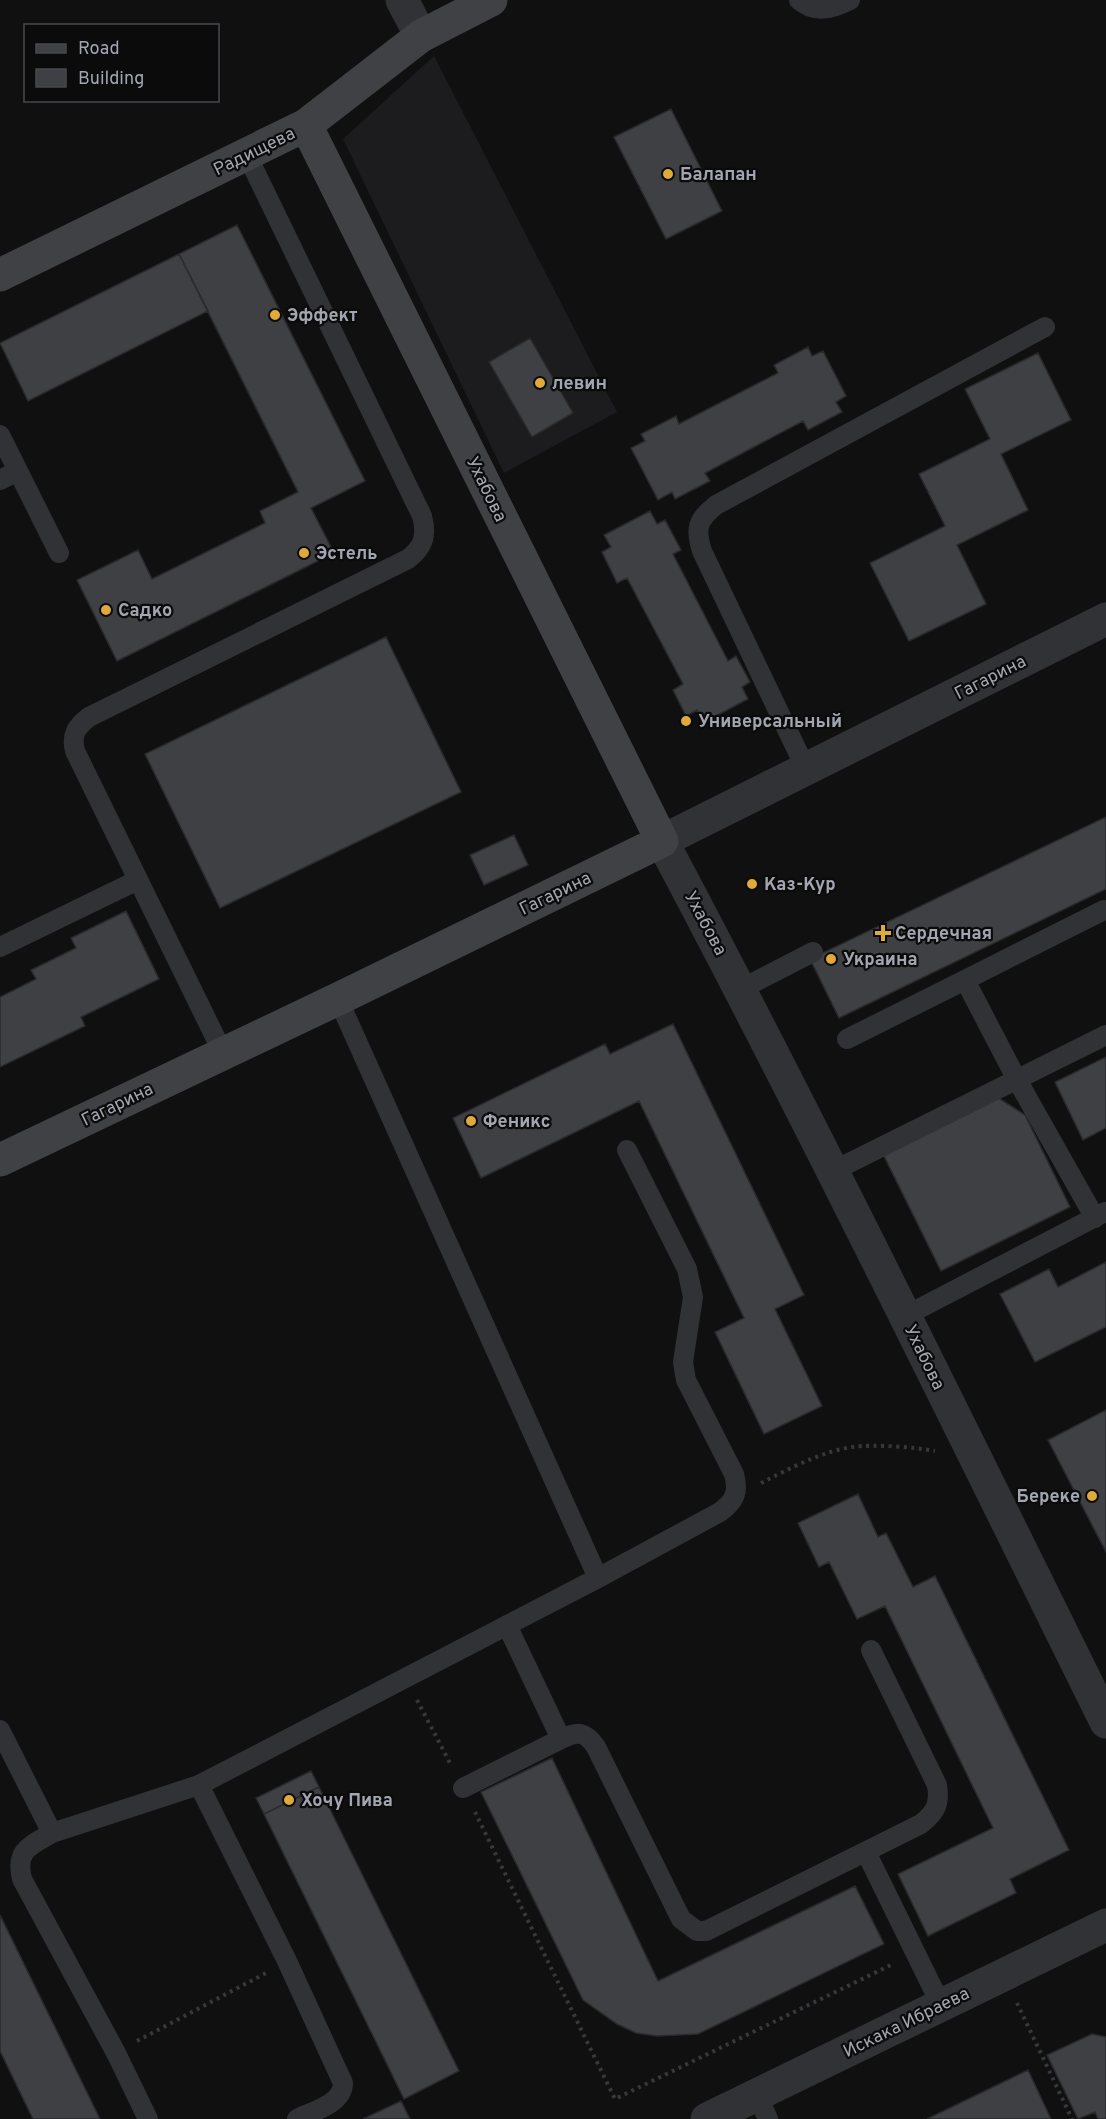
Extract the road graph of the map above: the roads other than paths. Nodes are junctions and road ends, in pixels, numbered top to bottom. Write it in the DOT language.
graph roads {
  1 [pos="402,0"];
  2 [pos="491,0"];
  3 [pos="799,0"];
  4 [pos="850,0"];
  5 [pos="421,36"];
  6 [pos="306,125"];
  7 [pos="247,155"];
  8 [pos="0,275"];
  9 [pos="1045,327"];
  10 [pos="0,435"];
  11 [pos="18,471"];
  12 [pos="0,480"];
  13 [pos="59,553"];
  14 [pos="1106,619"];
  15 [pos="806,769"];
  16 [pos="662,841"];
  17 [pos="138,880"];
  18 [pos="1104,910"];
  19 [pos="0,947"];
  20 [pos="813,952"];
  21 [pos="965,980"];
  22 [pos="741,989"];
  23 [pos="338,999"];
  24 [pos="1106,1035"];
  25 [pos="847,1039"];
  26 [pos="223,1053"];
  27 [pos="1016,1078"];
  28 [pos="627,1150"];
  29 [pos="0,1160"];
  30 [pos="832,1171"];
  31 [pos="1100,1215"];
  32 [pos="905,1316"];
  33 [pos="598,1578"];
  34 [pos="507,1625"];
  35 [pos="872,1650"];
  36 [pos="1106,1722"];
  37 [pos="0,1730"];
  38 [pos="561,1739"];
  39 [pos="199,1785"];
  40 [pos="463,1788"];
  41 [pos="52,1833"];
  42 [pos="866,1852"];
  43 [pos="1106,1925"];
  44 [pos="941,2006"];
  45 [pos="763,2107"];
  46 [pos="147,2119"];
  47 [pos="297,2119"];
  48 [pos="707,2119"];
  1 -- 5 [label="street"];
  2 -- 5 [label="street, Радищева"];
  3 -- 4 [label="lane"];
  5 -- 6 [label="street, Радищева"];
  6 -- 7 [label="street, Радищева"];
  6 -- 16 [label="street, Ухабова"];
  7 -- 8 [label="street, Радищева"];
  7 -- 17 [label="lane"];
  9 -- 15 [label="lane"];
  10 -- 11 [label="lane"];
  11 -- 12 [label="lane"];
  11 -- 13 [label="lane"];
  14 -- 15 [label="street, Гагарина"];
  15 -- 16 [label="street, Гагарина"];
  16 -- 22 [label="street, Ухабова"];
  16 -- 23 [label="street, Гагарина"];
  17 -- 19 [label="lane"];
  17 -- 26 [label="lane"];
  18 -- 21 [label="lane"];
  20 -- 22 [label="lane"];
  21 -- 25 [label="lane"];
  21 -- 27 [label="lane"];
  22 -- 30 [label="street, Ухабова"];
  23 -- 26 [label="street, Гагарина"];
  23 -- 33 [label="lane"];
  24 -- 27 [label="lane"];
  26 -- 29 [label="street, Гагарина"];
  27 -- 30 [label="lane"];
  27 -- 31 [label="lane"];
  28 -- 33 [label="lane"];
  30 -- 32 [label="street, Ухабова"];
  31 -- 32 [label="lane"];
  32 -- 36 [label="street, Ухабова"];
  33 -- 34 [label="lane"];
  34 -- 38 [label="lane"];
  34 -- 39 [label="lane"];
  35 -- 42 [label="lane"];
  37 -- 41 [label="lane"];
  38 -- 40 [label="lane"];
  38 -- 42 [label="lane"];
  39 -- 41 [label="lane"];
  39 -- 47 [label="lane"];
  41 -- 46 [label="lane"];
  42 -- 44 [label="lane"];
  43 -- 44 [label="street, Искака Ибраева"];
  44 -- 45 [label="street, Искака Ибраева"];
  45 -- 48 [label="street, Искака Ибраева"];
}
